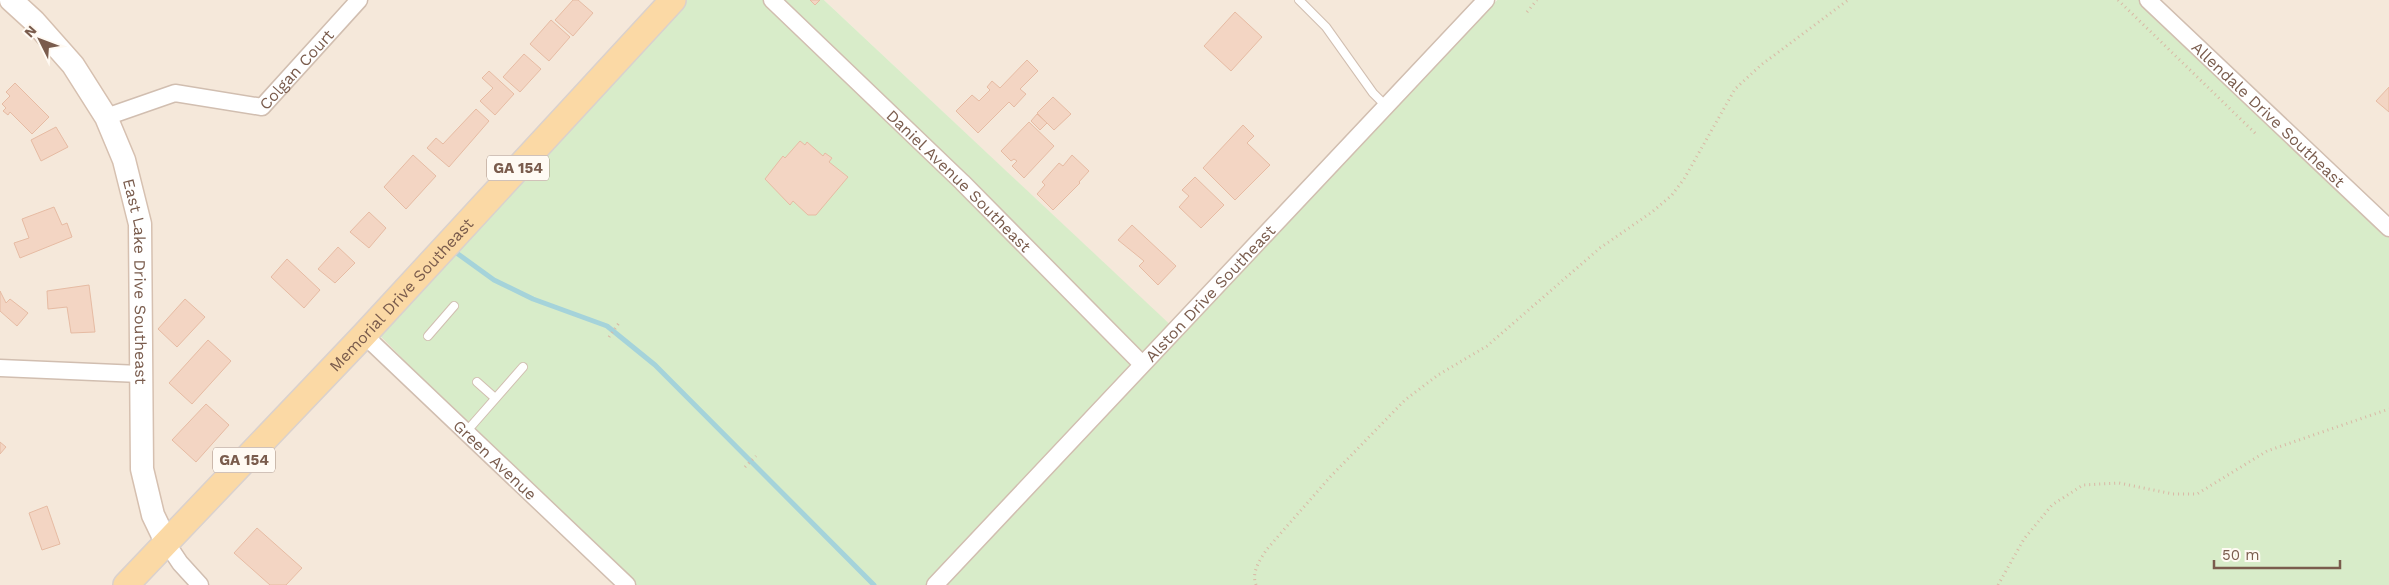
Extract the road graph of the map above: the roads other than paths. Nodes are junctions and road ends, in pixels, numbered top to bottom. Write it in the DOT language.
graph roads {
  1 [pos="11,0"];
  2 [pos="359,0"];
  3 [pos="673,0"];
  4 [pos="772,0"];
  5 [pos="1299,0"];
  6 [pos="1486,0"];
  7 [pos="2148,0"];
  8 [pos="1386,105"];
  9 [pos="106,117"];
  10 [pos="2389,228"];
  11 [pos="454,306"];
  12 [pos="364,335"];
  13 [pos="428,336"];
  14 [pos="1142,364"];
  15 [pos="523,367"];
  16 [pos="0,368"];
  17 [pos="140,374"];
  18 [pos="478,382"];
  19 [pos="495,398"];
  20 [pos="466,432"];
  21 [pos="166,542"];
  22 [pos="126,585"];
  23 [pos="200,585"];
  24 [pos="627,585"];
  25 [pos="935,585"];
  1 -- 9 [label="street, East Lake Drive Southeast"];
  2 -- 9 [label="street, Colgan Court"];
  3 -- 12 [label="main road, Memorial Drive Southeast / GA 154"];
  4 -- 14 [label="street, Daniel Avenue Southeast"];
  5 -- 8 [label="lane"];
  6 -- 8 [label="street, Alston Drive Southeast"];
  7 -- 10 [label="street, Allendale Drive Southeast"];
  8 -- 14 [label="street, Alston Drive Southeast"];
  9 -- 17 [label="street, East Lake Drive Southeast"];
  11 -- 13 [label="lane"];
  12 -- 20 [label="street, Green Avenue"];
  12 -- 21 [label="main road, Memorial Drive Southeast / GA 154"];
  14 -- 25 [label="street, Alston Drive Southeast"];
  15 -- 19 [label="lane"];
  16 -- 17 [label="street"];
  17 -- 21 [label="street, East Lake Drive Southeast"];
  18 -- 19 [label="lane"];
  19 -- 20 [label="lane"];
  20 -- 24 [label="street, Green Avenue"];
  21 -- 22 [label="main road, Memorial Drive Southeast / GA 154"];
  21 -- 23 [label="street, East Lake Drive Southeast"];
}
